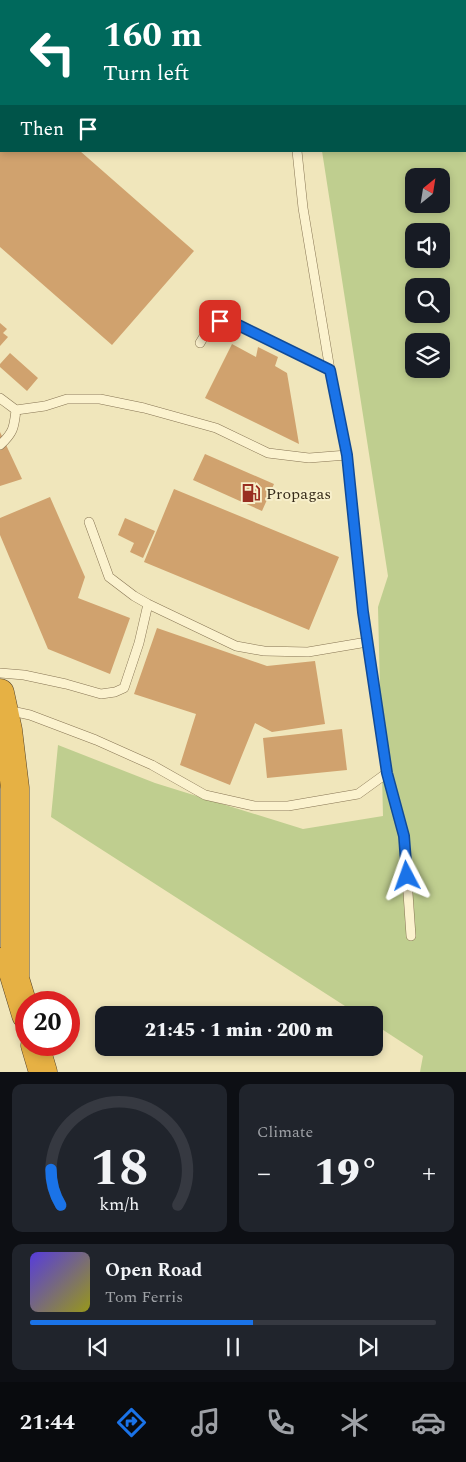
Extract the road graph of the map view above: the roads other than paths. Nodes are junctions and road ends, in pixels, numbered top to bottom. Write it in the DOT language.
graph roads {
  1 [pos="297,152"];
  2 [pos="200,343"];
  3 [pos="330,370"];
  4 [pos="0,398"];
  5 [pos="16,410"];
  6 [pos="0,445"];
  7 [pos="347,455"];
  8 [pos="89,522"];
  9 [pos="148,604"];
  10 [pos="367,642"];
  11 [pos="0,673"];
  12 [pos="2,702"];
  13 [pos="387,773"];
  14 [pos="0,931"];
  15 [pos="411,936"];
  16 [pos="15,977"];
  17 [pos="19,991"];
  18 [pos="38,1056"];
  19 [pos="43,1072"];
  1 -- 3 [label="lane"];
  2 -- 3 [label="lane"];
  3 -- 7 [label="lane"];
  4 -- 5 [label="lane"];
  5 -- 6 [label="lane"];
  5 -- 7 [label="lane"];
  7 -- 10 [label="lane"];
  8 -- 9 [label="lane"];
  9 -- 10 [label="lane"];
  9 -- 11 [label="lane"];
  10 -- 13 [label="lane"];
  12 -- 13 [label="lane"];
  12 -- 16 [label="highway"];
  13 -- 15 [label="lane"];
  14 -- 16 [label="highway"];
  16 -- 17 [label="highway"];
  18 -- 19 [label="highway"];
}
